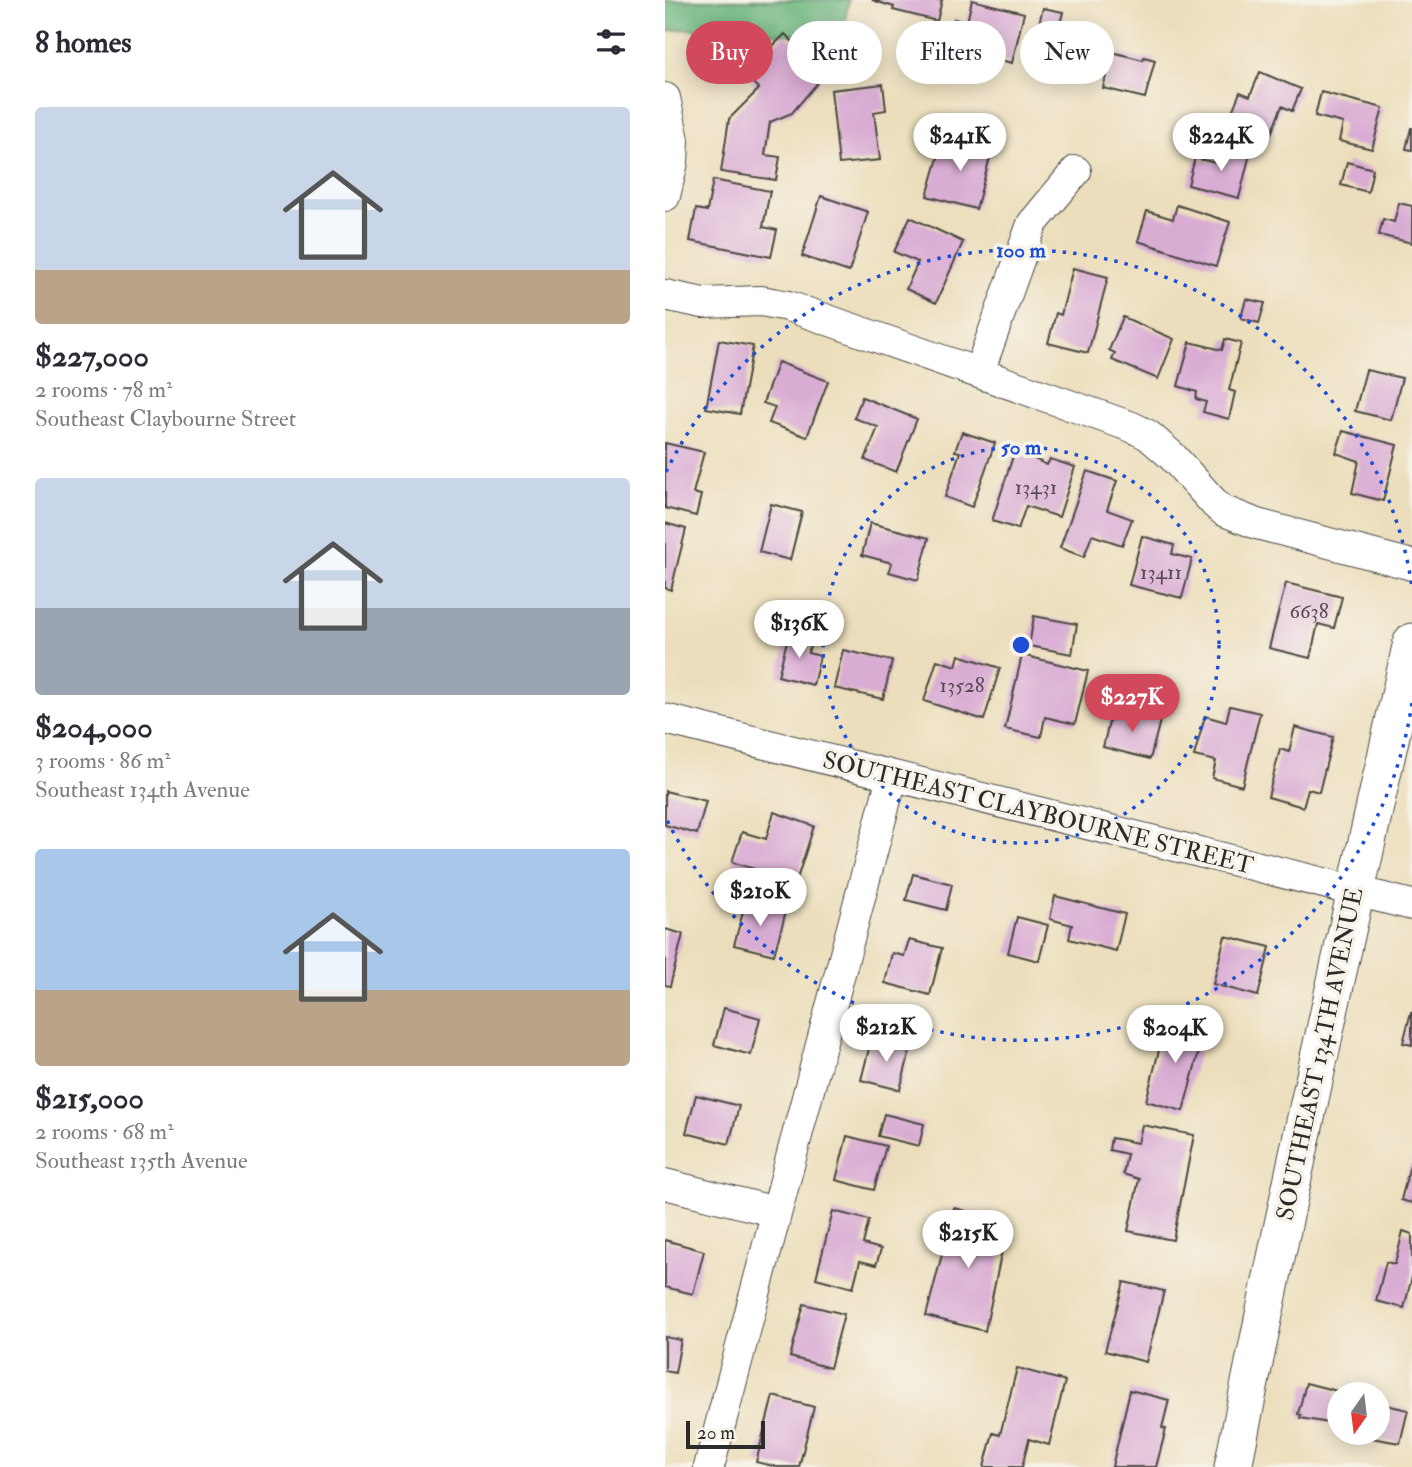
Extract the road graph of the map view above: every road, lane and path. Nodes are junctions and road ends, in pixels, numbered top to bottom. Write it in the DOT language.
graph roads {
  1 [pos="665,98"];
  2 [pos="1076,171"];
  3 [pos="665,196"];
  4 [pos="665,295"];
  5 [pos="979,372"];
  6 [pos="1412,565"];
  7 [pos="1412,642"];
  8 [pos="665,719"];
  9 [pos="893,777"];
  10 [pos="1355,891"];
  11 [pos="1412,905"];
  12 [pos="665,1184"];
  13 [pos="776,1212"];
  14 [pos="709,1467"];
  15 [pos="1233,1467"];
  1 -- 3 [label="street"];
  2 -- 5 [label="street"];
  4 -- 5 [label="street"];
  5 -- 6 [label="street"];
  7 -- 10 [label="street, SOUTHEAST 134TH AVENUE"];
  8 -- 9 [label="street, SOUTHEAST CLAYBOURNE STREET"];
  9 -- 10 [label="street, SOUTHEAST CLAYBOURNE STREET"];
  9 -- 13 [label="street"];
  10 -- 11 [label="street, SOUTHEAST CLAYBOURNE STREET"];
  10 -- 15 [label="street, SOUTHEAST 134TH AVENUE"];
  12 -- 13 [label="street"];
  13 -- 14 [label="street"];
}
